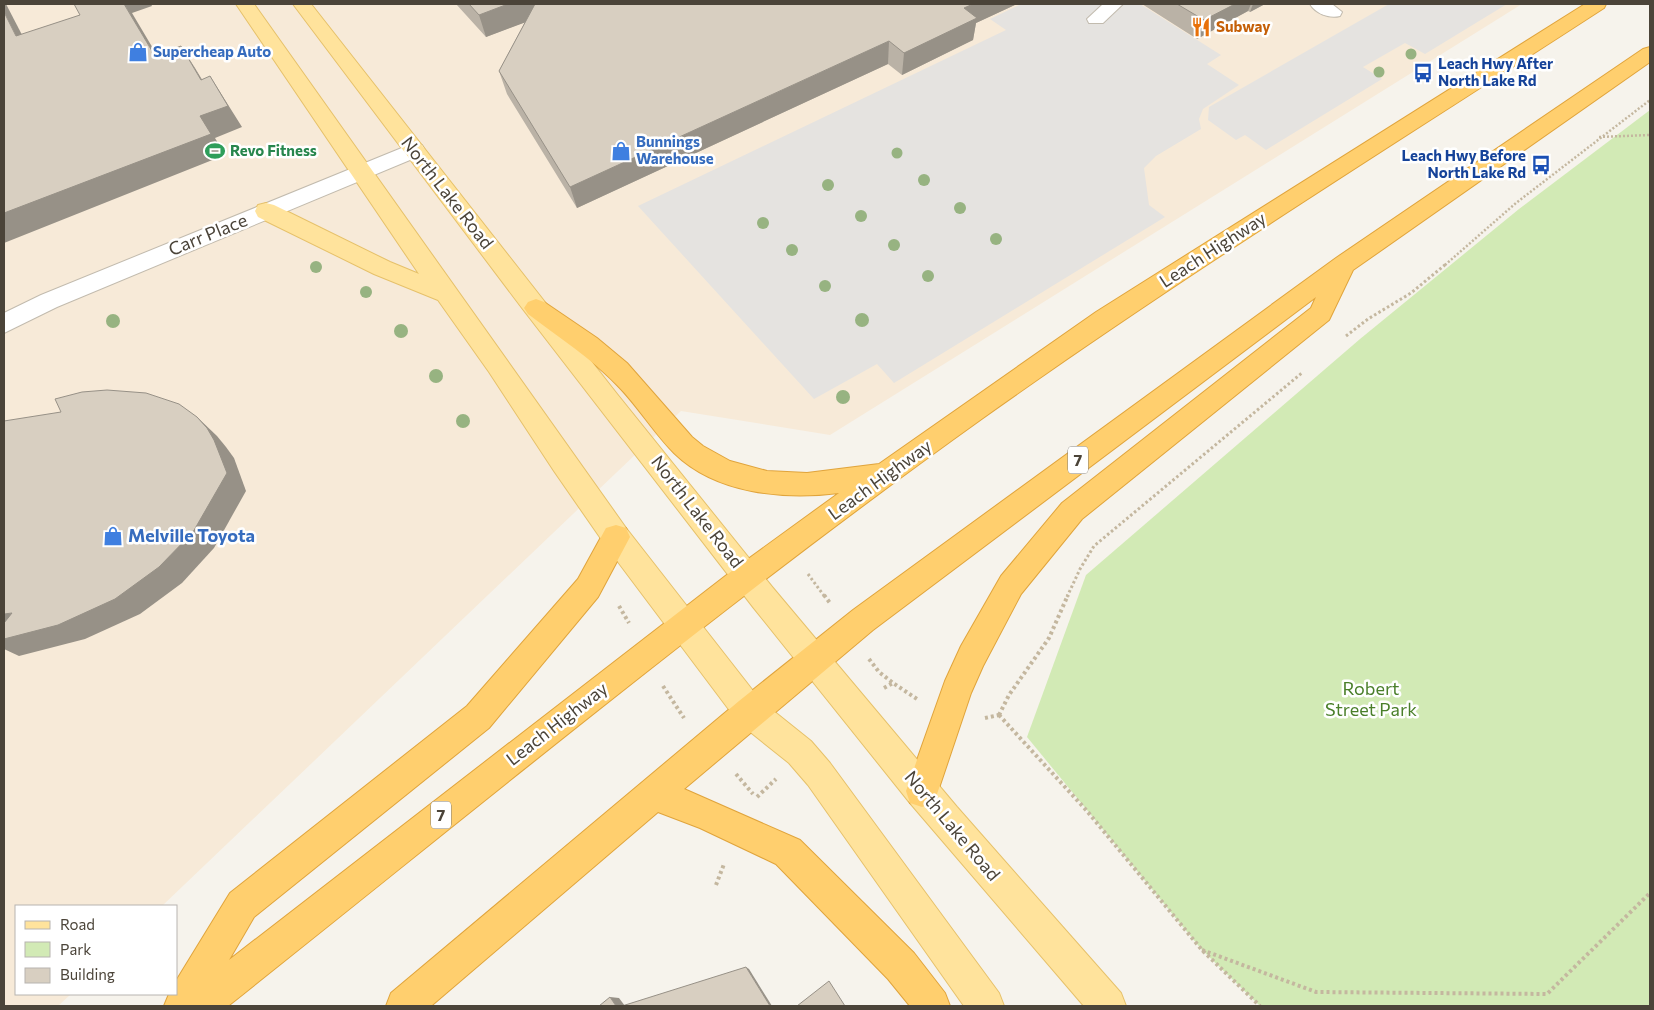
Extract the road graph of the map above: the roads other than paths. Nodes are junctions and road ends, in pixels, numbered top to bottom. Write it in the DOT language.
graph roads {
  1 [pos="244,4"];
  2 [pos="302,4"];
  3 [pos="1114,4"];
  4 [pos="1597,4"];
  5 [pos="1096,19"];
  6 [pos="1650,53"];
  7 [pos="414,150"];
  8 [pos="362,172"];
  9 [pos="266,211"];
  10 [pos="1344,264"];
  11 [pos="446,294"];
  12 [pos="536,308"];
  13 [pos="4,324"];
  14 [pos="888,474"];
  15 [pos="616,537"];
  16 [pos="747,576"];
  17 [pos="684,625"];
  18 [pos="814,658"];
  19 [pos="750,712"];
  20 [pos="922,790"];
  21 [pos="654,794"];
  22 [pos="182,1006"];
  23 [pos="199,1006"];
  24 [pos="404,1006"];
  25 [pos="932,1006"];
  26 [pos="986,1006"];
  27 [pos="1108,1006"];
  1 -- 8 [label="main road"];
  2 -- 7 [label="main road, North Lake Road"];
  3 -- 5 [label="street"];
  4 -- 14 [label="highway, Leach Highway / 7"];
  6 -- 10 [label="highway, 7"];
  7 -- 8 [label="street, Carr Place"];
  7 -- 12 [label="main road, North Lake Road"];
  8 -- 9 [label="street, Carr Place"];
  8 -- 11 [label="main road"];
  9 -- 11 [label="main road"];
  9 -- 13 [label="street, Carr Place"];
  10 -- 18 [label="highway, 7"];
  10 -- 20 [label="highway"];
  11 -- 15 [label="main road"];
  12 -- 14 [label="highway"];
  12 -- 16 [label="main road, North Lake Road"];
  14 -- 16 [label="highway, Leach Highway / 7"];
  15 -- 17 [label="main road"];
  15 -- 22 [label="highway"];
  16 -- 17 [label="highway, Leach Highway / 7"];
  16 -- 18 [label="main road, North Lake Road"];
  17 -- 19 [label="main road"];
  17 -- 23 [label="highway, Leach Highway / 7"];
  18 -- 19 [label="highway, 7"];
  18 -- 20 [label="main road, North Lake Road"];
  19 -- 21 [label="highway, 7"];
  19 -- 26 [label="main road"];
  20 -- 27 [label="main road, North Lake Road"];
  21 -- 24 [label="highway, 7"];
  21 -- 25 [label="highway"];
}
